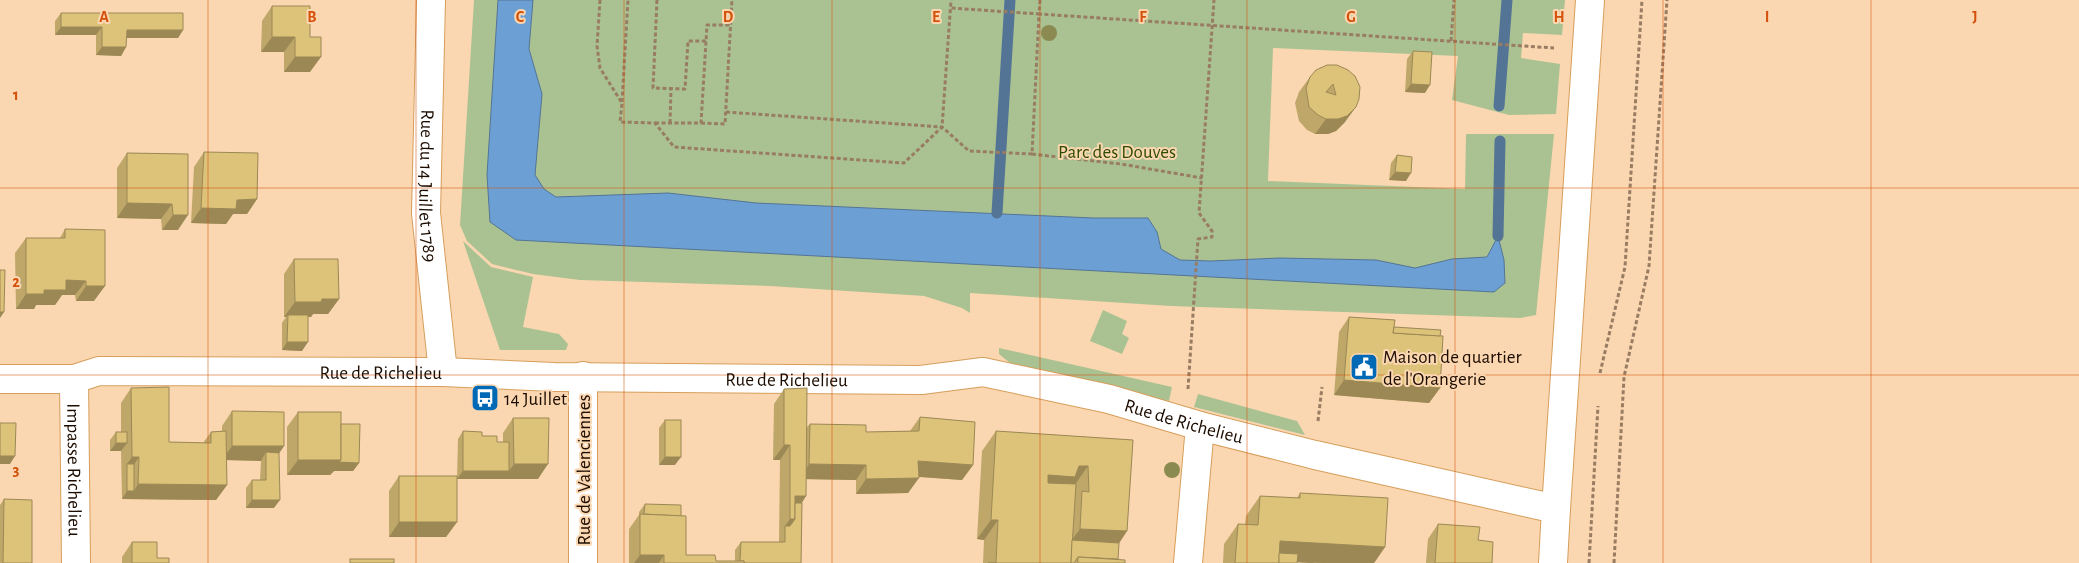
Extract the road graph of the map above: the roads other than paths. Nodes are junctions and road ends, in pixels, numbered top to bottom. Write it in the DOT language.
graph roads {
  1 [pos="431,0"];
  2 [pos="1590,0"];
  3 [pos="444,372"];
  4 [pos="583,376"];
  5 [pos="0,378"];
  6 [pos="74,378"];
  7 [pos="1200,426"];
  8 [pos="1556,510"];
  9 [pos="76,563"];
  10 [pos="582,563"];
  11 [pos="1188,563"];
  12 [pos="1553,563"];
  1 -- 3 [label="street, Rue du 14 Juillet 1789"];
  2 -- 8 [label="street"];
  3 -- 4 [label="street, Rue de Richelieu"];
  3 -- 6 [label="street, Rue de Richelieu"];
  4 -- 7 [label="street, Rue de Richelieu"];
  4 -- 10 [label="street, Rue de Valenciennes"];
  5 -- 6 [label="street, Rue de Richelieu"];
  6 -- 9 [label="street, Impasse Richelieu"];
  7 -- 8 [label="street, Rue de Richelieu"];
  7 -- 11 [label="street"];
  8 -- 12 [label="street"];
}
